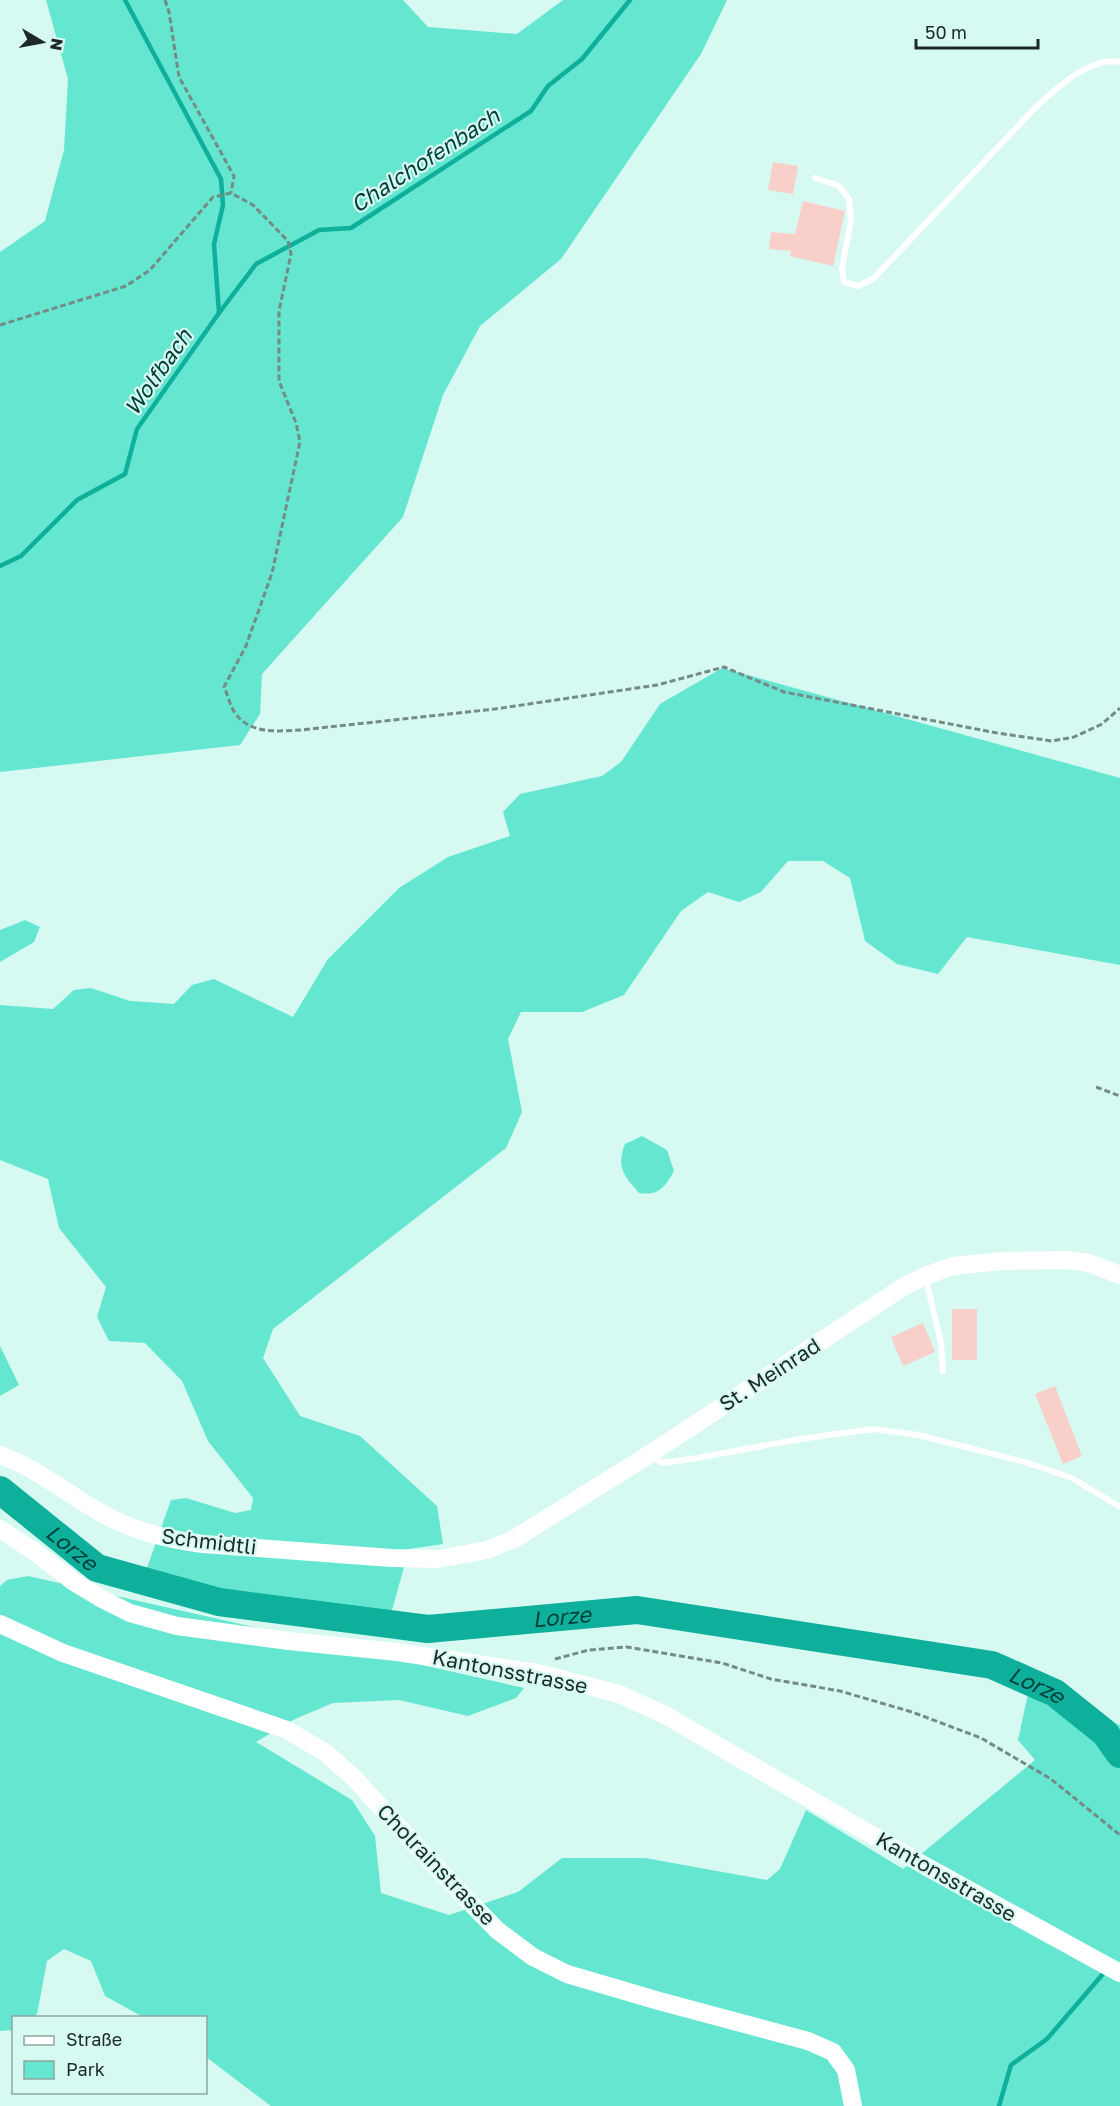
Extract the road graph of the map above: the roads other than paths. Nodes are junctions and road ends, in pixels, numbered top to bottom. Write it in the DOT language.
graph roads {
  1 [pos="1120,62"];
  2 [pos="815,178"];
  3 [pos="1120,1275"];
  4 [pos="925,1276"];
  5 [pos="942,1371"];
  6 [pos="650,1454"];
  7 [pos="0,1455"];
  8 [pos="1120,1507"];
  9 [pos="0,1529"];
  10 [pos="438,1559"];
  11 [pos="0,1624"];
  12 [pos="1120,1972"];
  13 [pos="853,2106"];
  1 -- 2 [label="lane"];
  3 -- 4 [label="street, St. Meinrad"];
  4 -- 5 [label="lane"];
  4 -- 6 [label="street, St. Meinrad"];
  6 -- 8 [label="lane"];
  6 -- 10 [label="street, St. Meinrad"];
  7 -- 10 [label="street, Schmidtli"];
  9 -- 12 [label="street, Kantonsstrasse"];
  11 -- 13 [label="street, Cholrainstrasse"];
}
